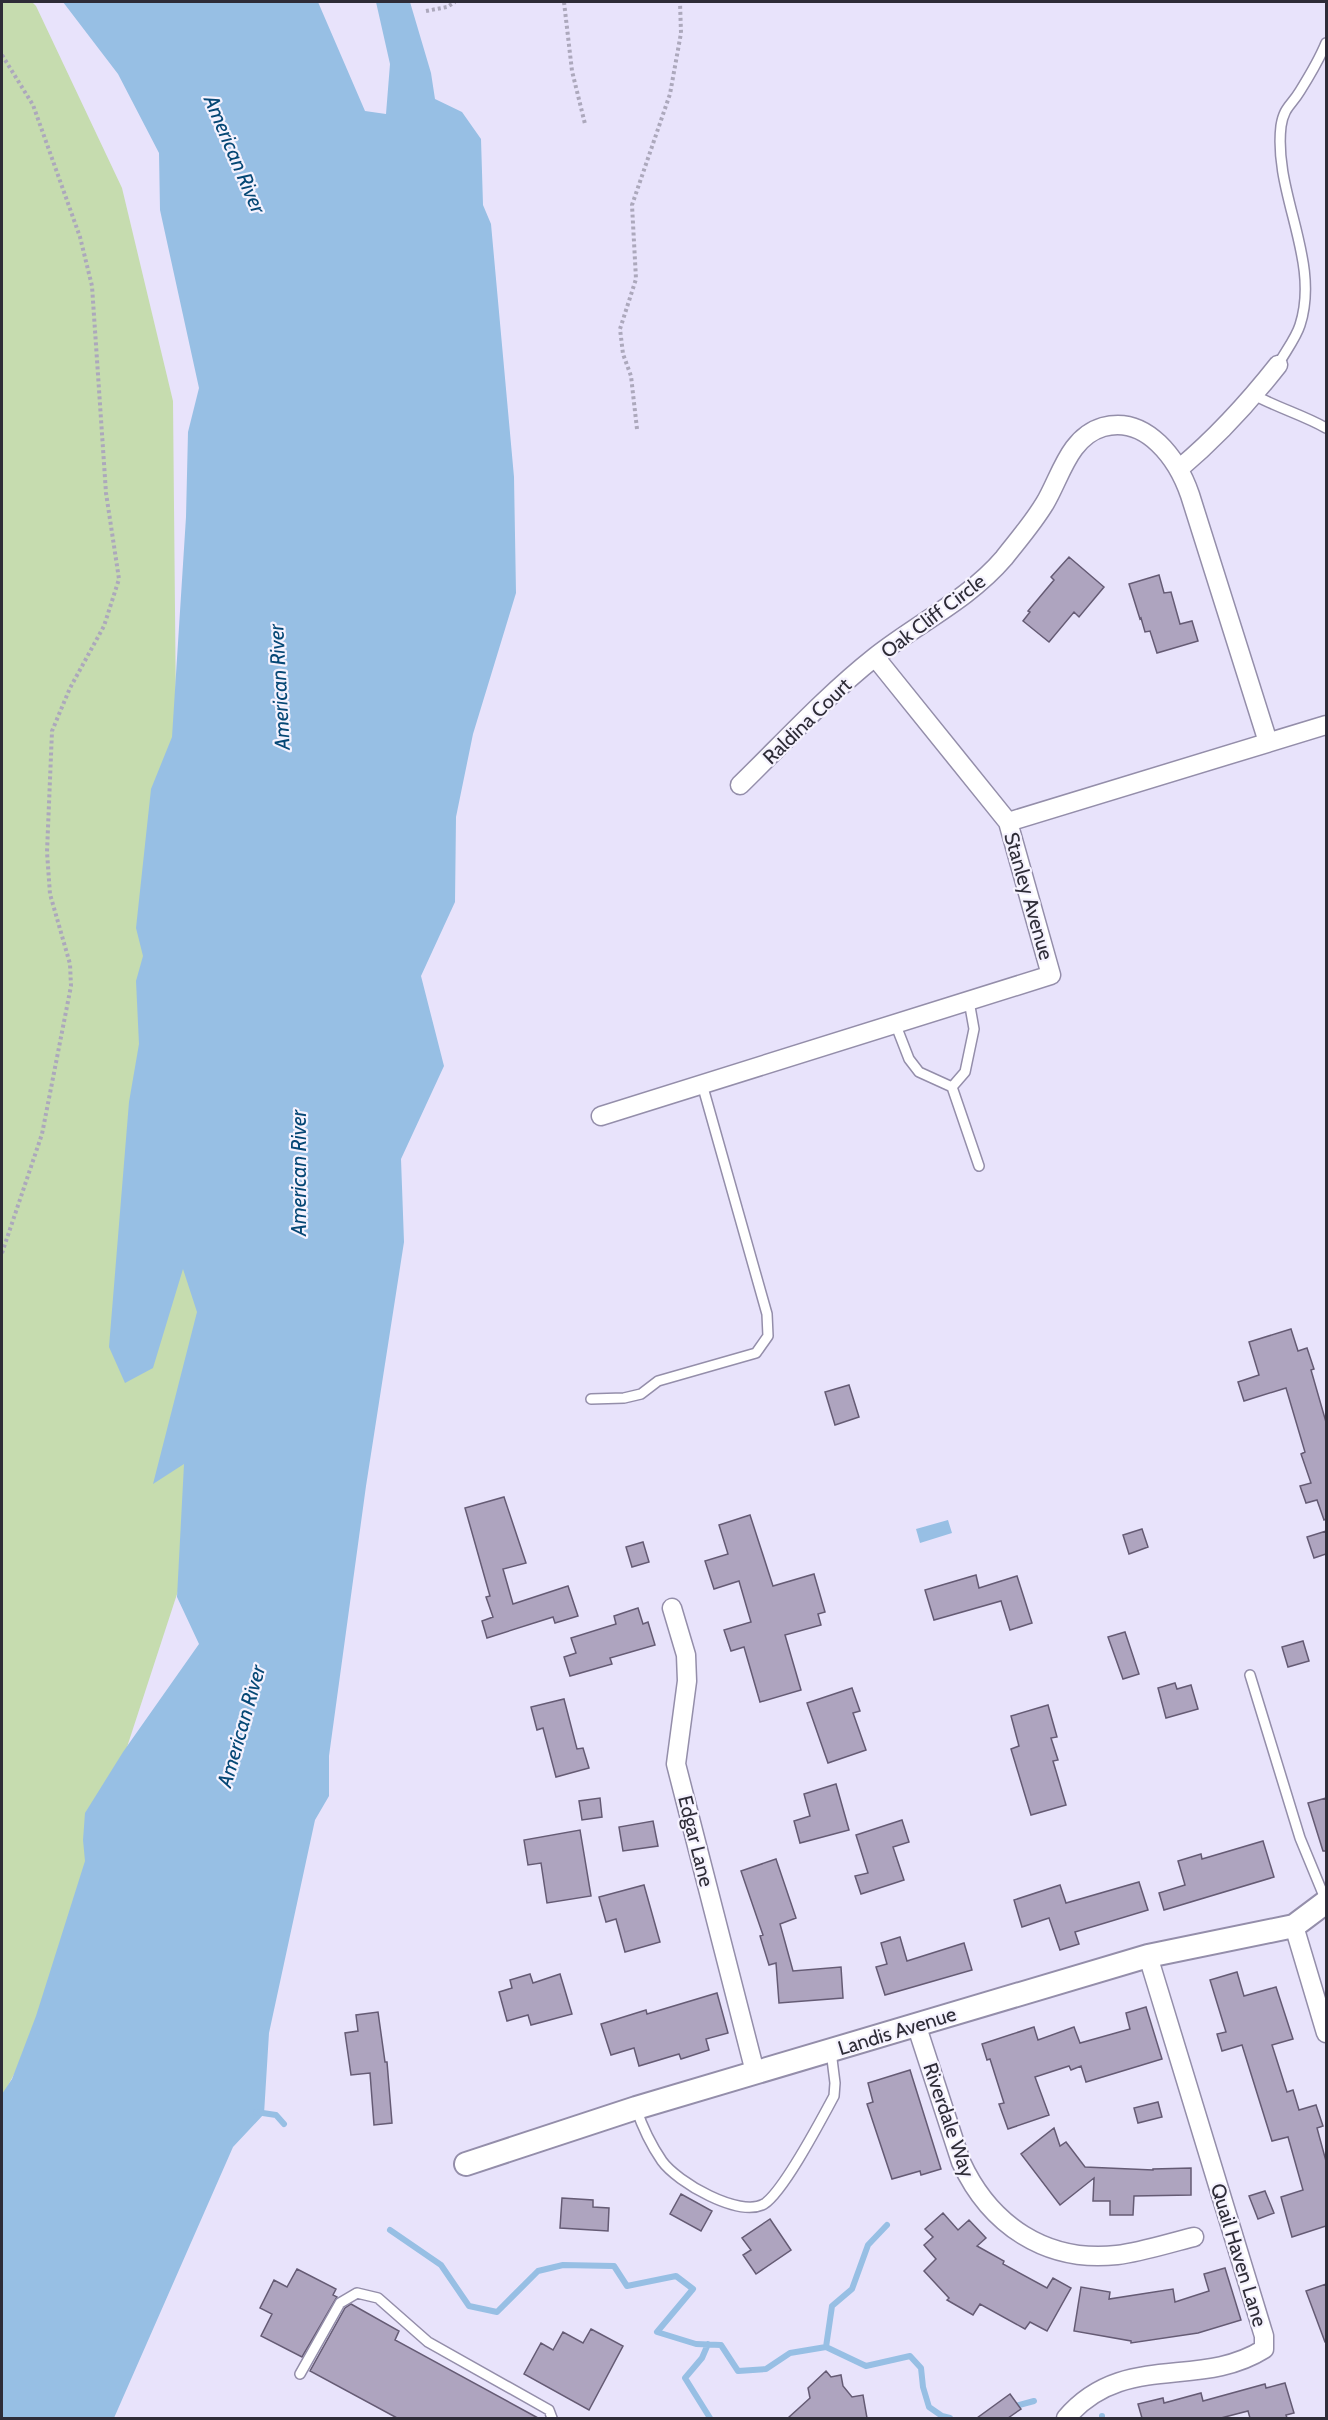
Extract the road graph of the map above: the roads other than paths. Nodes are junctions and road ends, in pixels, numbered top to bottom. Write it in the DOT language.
graph roads {
  1 [pos="1326,43"];
  2 [pos="1278,365"];
  3 [pos="1254,395"];
  4 [pos="1326,428"];
  5 [pos="1180,468"];
  6 [pos="875,657"];
  7 [pos="1326,725"];
  8 [pos="1268,742"];
  9 [pos="740,785"];
  10 [pos="1008,822"];
  11 [pos="969,1000"];
  12 [pos="895,1023"];
  13 [pos="702,1084"];
  14 [pos="952,1087"];
  15 [pos="601,1116"];
  16 [pos="979,1166"];
  17 [pos="591,1399"];
  18 [pos="672,1608"];
  19 [pos="1250,1675"];
  20 [pos="1326,1901"];
  21 [pos="1294,1926"];
  22 [pos="1148,1956"];
  23 [pos="916,2024"];
  24 [pos="1326,2033"];
  25 [pos="831,2051"];
  26 [pos="755,2072"];
  27 [pos="636,2108"];
  28 [pos="466,2164"];
  29 [pos="1194,2237"];
  30 [pos="300,2373"];
  31 [pos="552,2418"];
  32 [pos="1066,2418"];
  1 -- 2 [label="lane"];
  2 -- 3 [label="street"];
  3 -- 4 [label="lane"];
  3 -- 5 [label="street"];
  5 -- 6 [label="street, Oak Cliff Circle"];
  5 -- 8 [label="street, Oak Cliff Circle"];
  6 -- 9 [label="street, Raldina Court"];
  6 -- 10 [label="street, Oak Cliff Circle"];
  7 -- 8 [label="street, Stanley Avenue"];
  8 -- 10 [label="street, Stanley Avenue"];
  10 -- 11 [label="street, Stanley Avenue"];
  11 -- 12 [label="street, Stanley Avenue"];
  11 -- 14 [label="lane"];
  12 -- 13 [label="street, Stanley Avenue"];
  12 -- 14 [label="lane"];
  13 -- 15 [label="street, Stanley Avenue"];
  13 -- 17 [label="lane"];
  14 -- 16 [label="lane"];
  18 -- 26 [label="street, Edgar Lane"];
  19 -- 20 [label="lane"];
  20 -- 21 [label="street, Landis Avenue"];
  21 -- 22 [label="street, Landis Avenue"];
  21 -- 24 [label="street"];
  22 -- 23 [label="street, Landis Avenue"];
  22 -- 32 [label="street, Quail Haven Lane"];
  23 -- 25 [label="street, Landis Avenue"];
  23 -- 29 [label="street, Riverdale Way"];
  25 -- 26 [label="street, Landis Avenue"];
  25 -- 27 [label="lane"];
  26 -- 27 [label="street, Landis Avenue"];
  27 -- 28 [label="street, Landis Avenue"];
  30 -- 31 [label="lane"];
}
